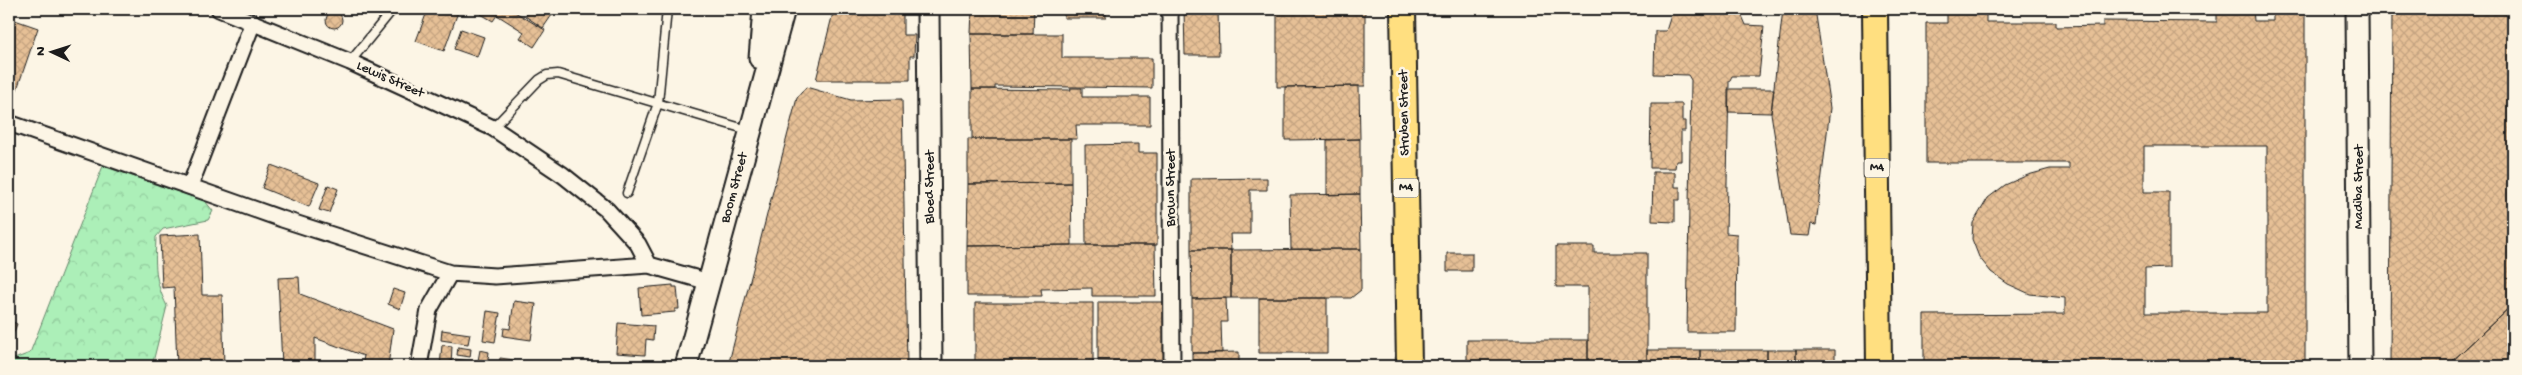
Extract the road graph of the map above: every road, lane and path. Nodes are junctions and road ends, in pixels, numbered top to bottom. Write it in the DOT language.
graph roads {
  1 [pos="219,9"];
  2 [pos="394,9"];
  3 [pos="667,9"];
  4 [pos="764,9"];
  5 [pos="784,9"];
  6 [pos="928,9"];
  7 [pos="1170,9"];
  8 [pos="1403,9"];
  9 [pos="1875,9"];
  10 [pos="2357,9"];
  11 [pos="253,22"];
  12 [pos="350,62"];
  13 [pos="658,103"];
  14 [pos="757,106"];
  15 [pos="9,123"];
  16 [pos="493,128"];
  17 [pos="750,131"];
  18 [pos="190,186"];
  19 [pos="627,192"];
  20 [pos="649,265"];
  21 [pos="450,272"];
  22 [pos="709,282"];
  23 [pos="420,366"];
  24 [pos="686,366"];
  25 [pos="931,366"];
  26 [pos="1172,366"];
  27 [pos="1409,366"];
  28 [pos="1879,366"];
  29 [pos="2360,366"];
  1 -- 11 [label="street, Lewis Street"];
  2 -- 12 [label="lane"];
  3 -- 13 [label="lane"];
  4 -- 14 [label="main road"];
  5 -- 14 [label="main road, Boom Street"];
  6 -- 25 [label="main road, Bloed Street"];
  7 -- 26 [label="street, Brown Street"];
  8 -- 27 [label="main road, Struben Street / M4"];
  9 -- 28 [label="main road, M4"];
  10 -- 29 [label="main road, Madiba Street"];
  11 -- 12 [label="street, Lewis Street"];
  11 -- 18 [label="street"];
  12 -- 16 [label="street, Lewis Street"];
  13 -- 16 [label="lane"];
  13 -- 17 [label="lane"];
  13 -- 19 [label="lane"];
  14 -- 17 [label="main road, Boom Street"];
  15 -- 18 [label="street"];
  16 -- 20 [label="street, Lewis Street"];
  17 -- 22 [label="main road, Boom Street"];
  18 -- 21 [label="street"];
  20 -- 21 [label="street"];
  20 -- 22 [label="street"];
  21 -- 23 [label="street"];
  22 -- 24 [label="main road, Boom Street"];
}
